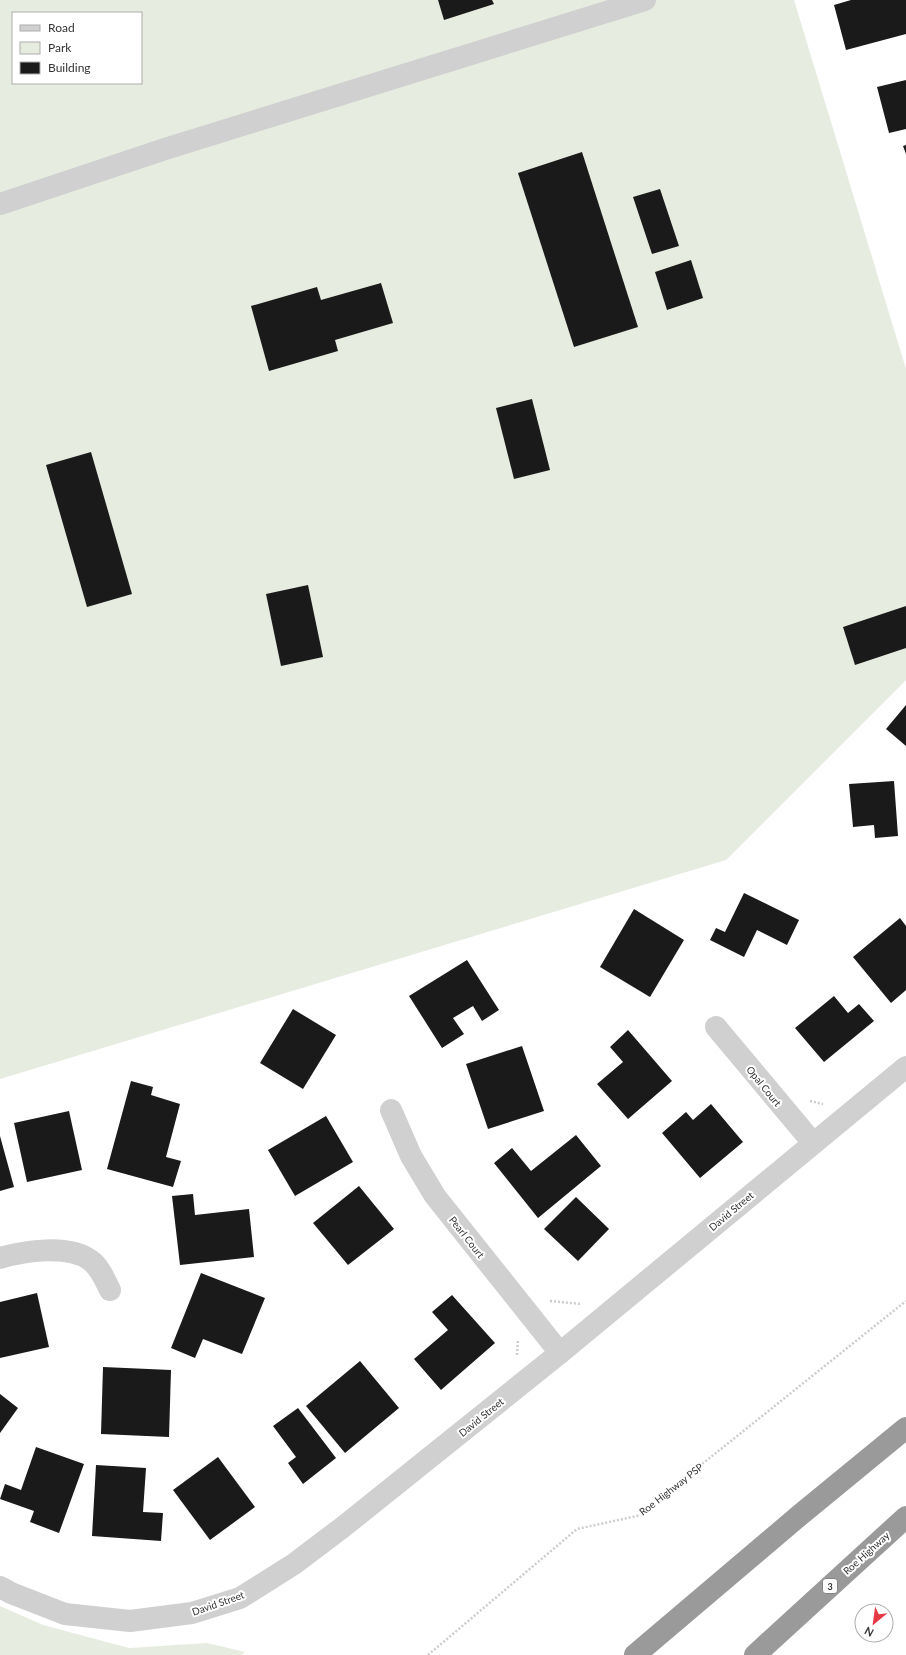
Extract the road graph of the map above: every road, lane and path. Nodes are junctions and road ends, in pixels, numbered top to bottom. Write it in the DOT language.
graph roads {
  1 [pos="645,0"];
  2 [pos="0,204"];
  3 [pos="716,1027"];
  4 [pos="906,1067"];
  5 [pos="830,1106"];
  6 [pos="392,1110"];
  7 [pos="787,1114"];
  8 [pos="813,1143"];
  9 [pos="0,1258"];
  10 [pos="110,1290"];
  11 [pos="906,1301"];
  12 [pos="588,1305"];
  13 [pos="529,1316"];
  14 [pos="560,1353"];
  15 [pos="517,1358"];
  16 [pos="906,1428"];
  17 [pos="906,1517"];
  18 [pos="0,1587"];
  19 [pos="428,1655"];
  20 [pos="635,1655"];
  21 [pos="755,1655"];
  1 -- 2 [label="street"];
  3 -- 7 [label="street, Opal Court"];
  4 -- 8 [label="street, David Street"];
  5 -- 7 [label="path"];
  6 -- 13 [label="street, Pearl Court"];
  7 -- 8 [label="street, Opal Court"];
  8 -- 14 [label="street, David Street"];
  9 -- 10 [label="street"];
  11 -- 19 [label="path, Roe Highway PSP"];
  12 -- 13 [label="path"];
  13 -- 14 [label="street, Pearl Court"];
  13 -- 15 [label="path"];
  14 -- 18 [label="street, David Street"];
  16 -- 20 [label="highway"];
  17 -- 21 [label="highway, Roe Highway / 3"];
}
